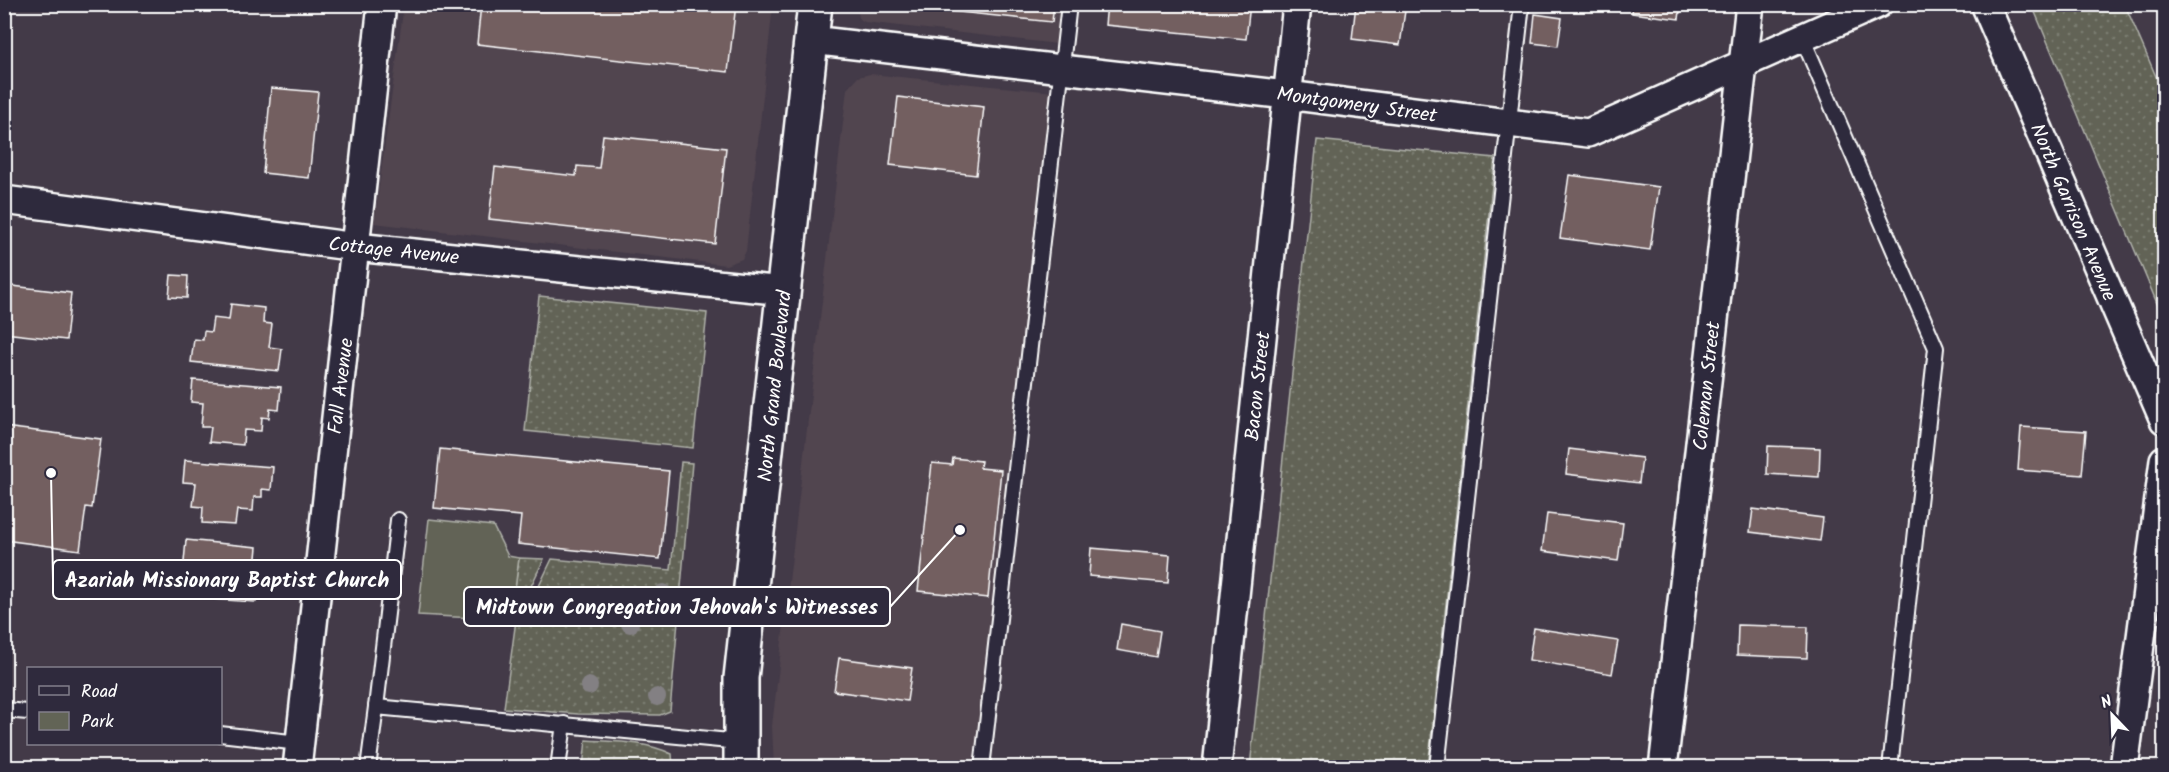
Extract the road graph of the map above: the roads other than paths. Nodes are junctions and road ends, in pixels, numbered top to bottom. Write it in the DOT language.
graph roads {
  1 [pos="382,4"];
  2 [pos="815,4"];
  3 [pos="1069,4"];
  4 [pos="1297,4"];
  5 [pos="1522,4"];
  6 [pos="1750,4"];
  7 [pos="1878,4"];
  8 [pos="1984,4"];
  9 [pos="1802,37"];
  10 [pos="811,40"];
  11 [pos="1743,63"];
  12 [pos="1062,69"];
  13 [pos="1287,94"];
  14 [pos="1508,125"];
  15 [pos="4,200"];
  16 [pos="356,247"];
  17 [pos="784,291"];
  18 [pos="2164,420"];
  19 [pos="2164,460"];
  20 [pos="398,520"];
  21 [pos="376,707"];
  22 [pos="4,710"];
  23 [pos="27,712"];
  24 [pos="564,724"];
  25 [pos="222,735"];
  26 [pos="298,755"];
  27 [pos="741,755"];
  28 [pos="368,768"];
  29 [pos="558,768"];
  30 [pos="982,768"];
  31 [pos="1217,768"];
  32 [pos="1437,768"];
  33 [pos="1664,768"];
  34 [pos="1890,768"];
  35 [pos="2124,768"];
  1 -- 16 [label="street, Fall Avenue"];
  2 -- 10 [label="main road, North Grand Boulevard"];
  3 -- 12 [label="lane"];
  4 -- 13 [label="street, Bacon Street"];
  5 -- 14 [label="lane"];
  6 -- 11 [label="street, Coleman Street"];
  7 -- 9 [label="street, Montgomery Street"];
  8 -- 18 [label="street, North Garrison Avenue"];
  9 -- 11 [label="street, Montgomery Street"];
  9 -- 34 [label="lane"];
  10 -- 12 [label="street, Montgomery Street"];
  10 -- 17 [label="main road, North Grand Boulevard"];
  11 -- 14 [label="street, Montgomery Street"];
  11 -- 33 [label="street, Coleman Street"];
  12 -- 13 [label="street, Montgomery Street"];
  12 -- 30 [label="lane"];
  13 -- 14 [label="street, Montgomery Street"];
  13 -- 31 [label="street, Bacon Street"];
  14 -- 32 [label="lane"];
  15 -- 16 [label="street, Cottage Avenue"];
  16 -- 17 [label="street, Cottage Avenue"];
  16 -- 26 [label="street, Fall Avenue"];
  17 -- 27 [label="main road, North Grand Boulevard"];
  19 -- 35 [label="street"];
  20 -- 21 [label="lane"];
  21 -- 24 [label="lane"];
  21 -- 28 [label="lane"];
  22 -- 23 [label="lane"];
  24 -- 27 [label="lane"];
  24 -- 29 [label="lane"];
  25 -- 26 [label="lane"];
}
